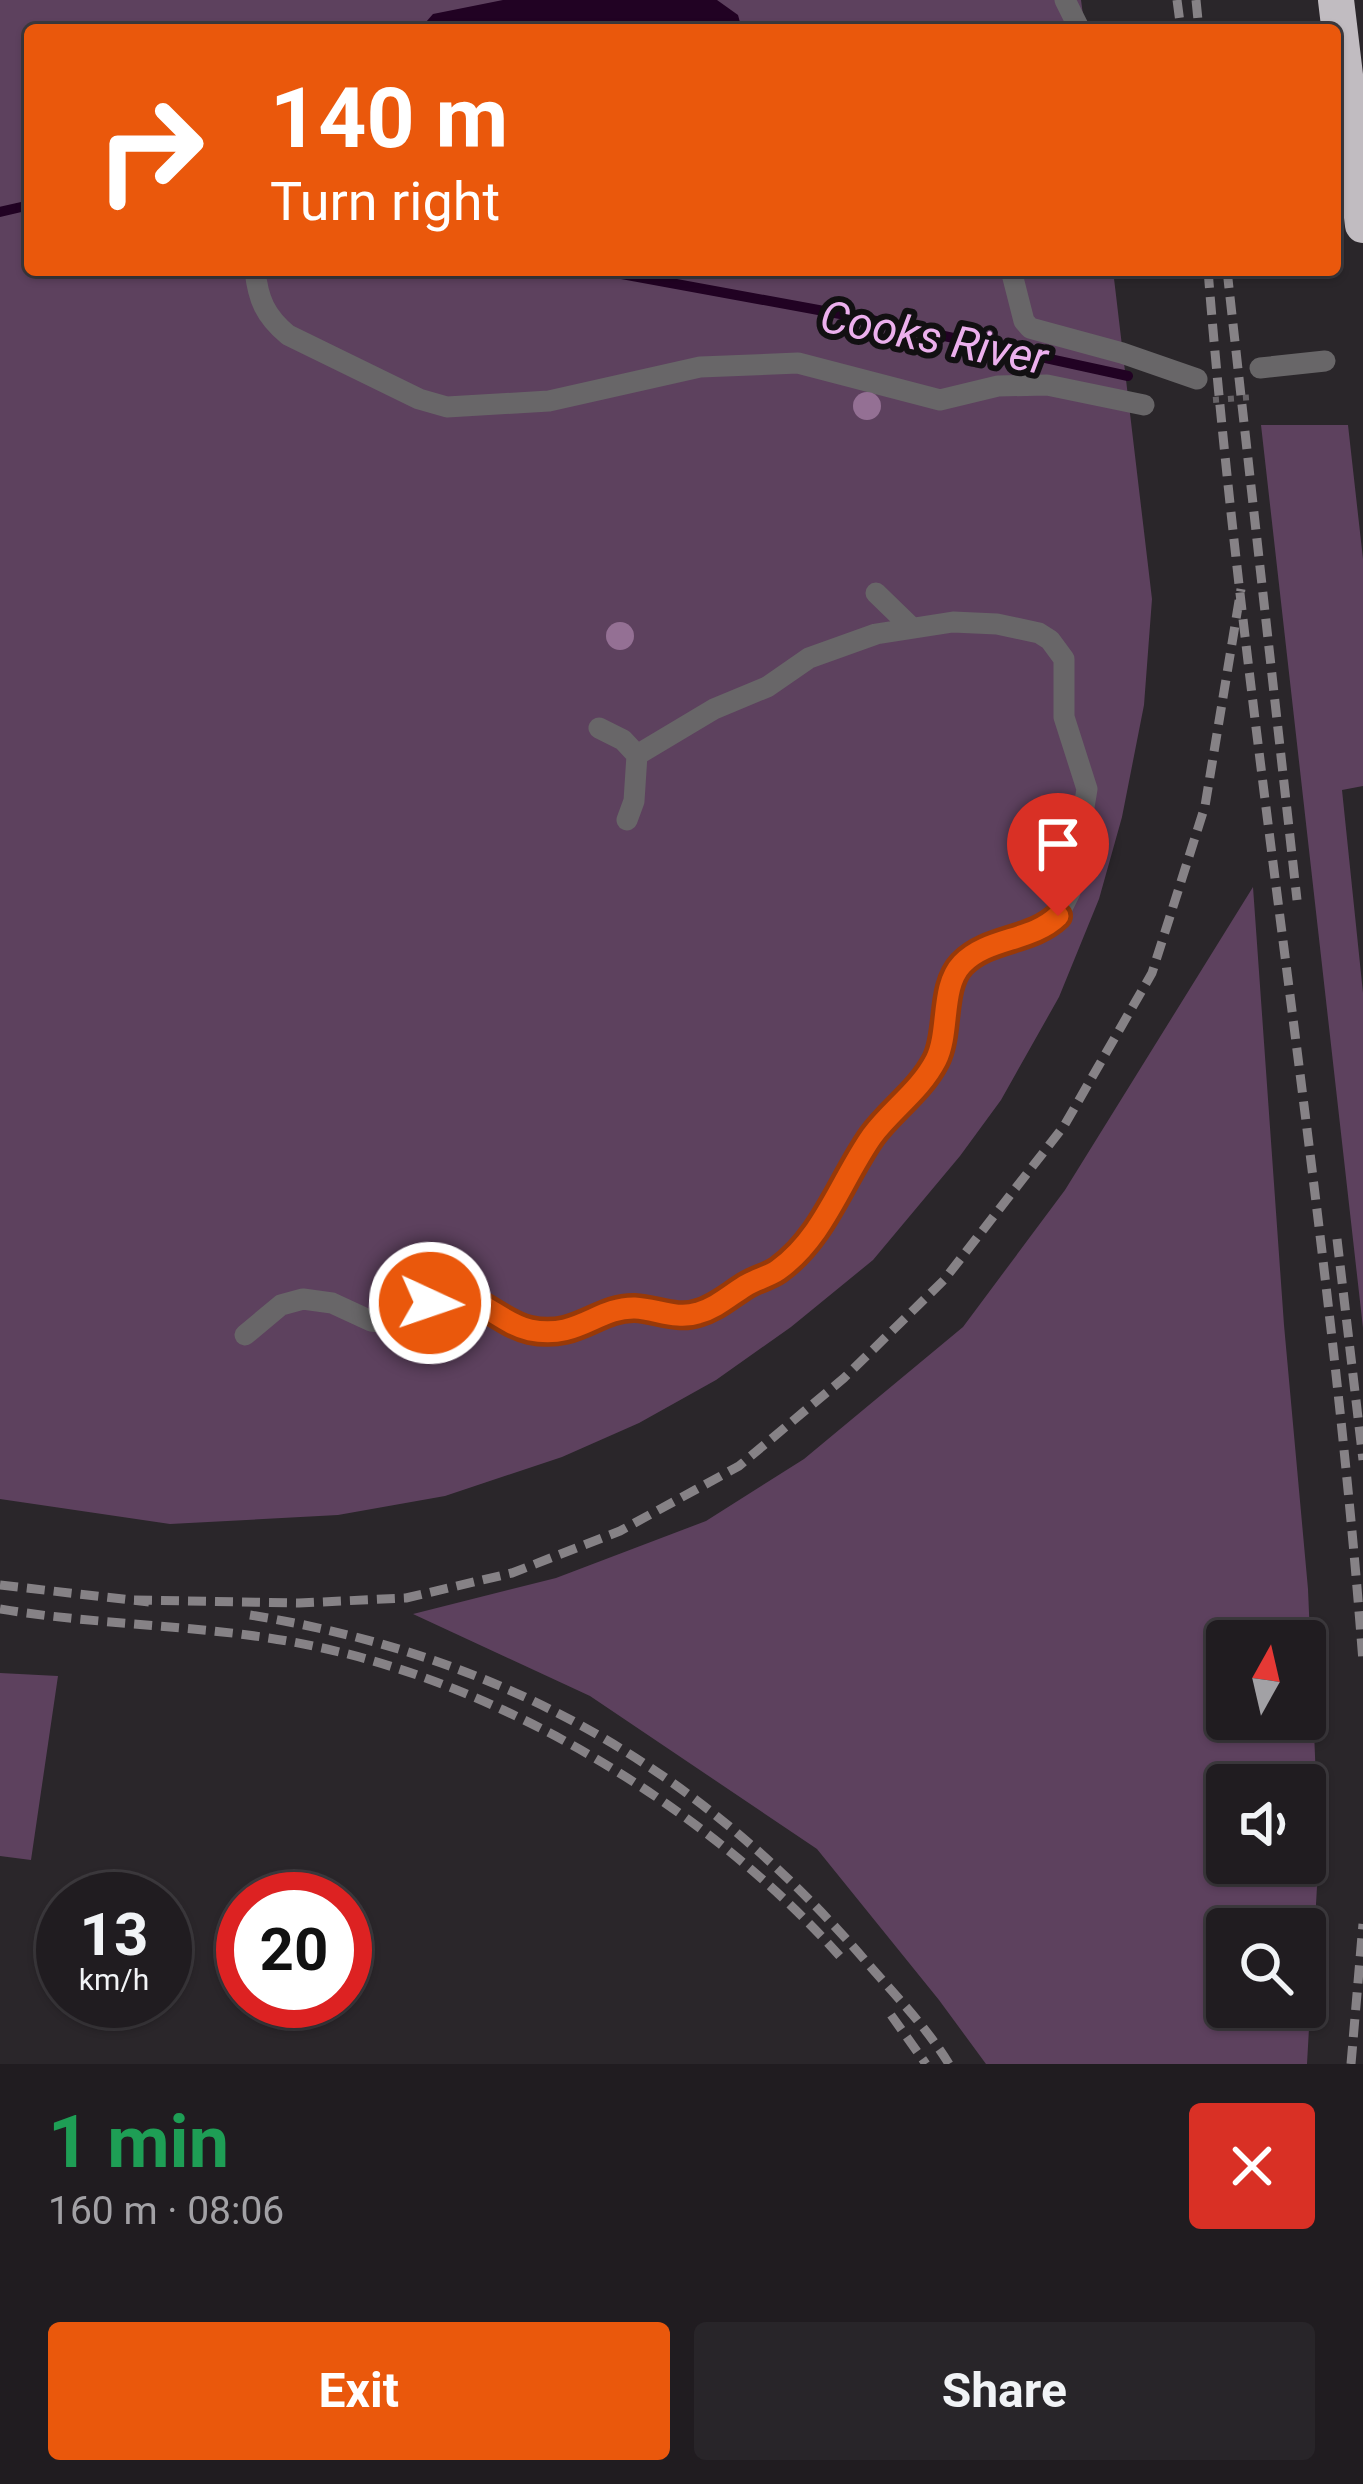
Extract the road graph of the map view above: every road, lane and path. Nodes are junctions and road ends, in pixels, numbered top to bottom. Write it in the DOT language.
graph roads {
  1 [pos="1341,42"];
  2 [pos="1363,225"];
  3 [pos="256,276"];
  4 [pos="1012,276"];
  5 [pos="1023,276"];
  6 [pos="1017,299"];
  7 [pos="1325,361"];
  8 [pos="1260,368"];
  9 [pos="1197,379"];
  10 [pos="1144,404"];
  11 [pos="876,593"];
  12 [pos="910,626"];
  13 [pos="599,728"];
  14 [pos="637,755"];
  15 [pos="627,820"];
  16 [pos="245,1335"];
  1 -- 2 [label="highway"];
  3 -- 10 [label="lane"];
  4 -- 6 [label="lane"];
  5 -- 6 [label="lane"];
  6 -- 9 [label="lane"];
  7 -- 8 [label="lane"];
  11 -- 12 [label="lane"];
  12 -- 14 [label="lane"];
  12 -- 16 [label="lane"];
  13 -- 14 [label="lane"];
  14 -- 15 [label="lane"];
}
